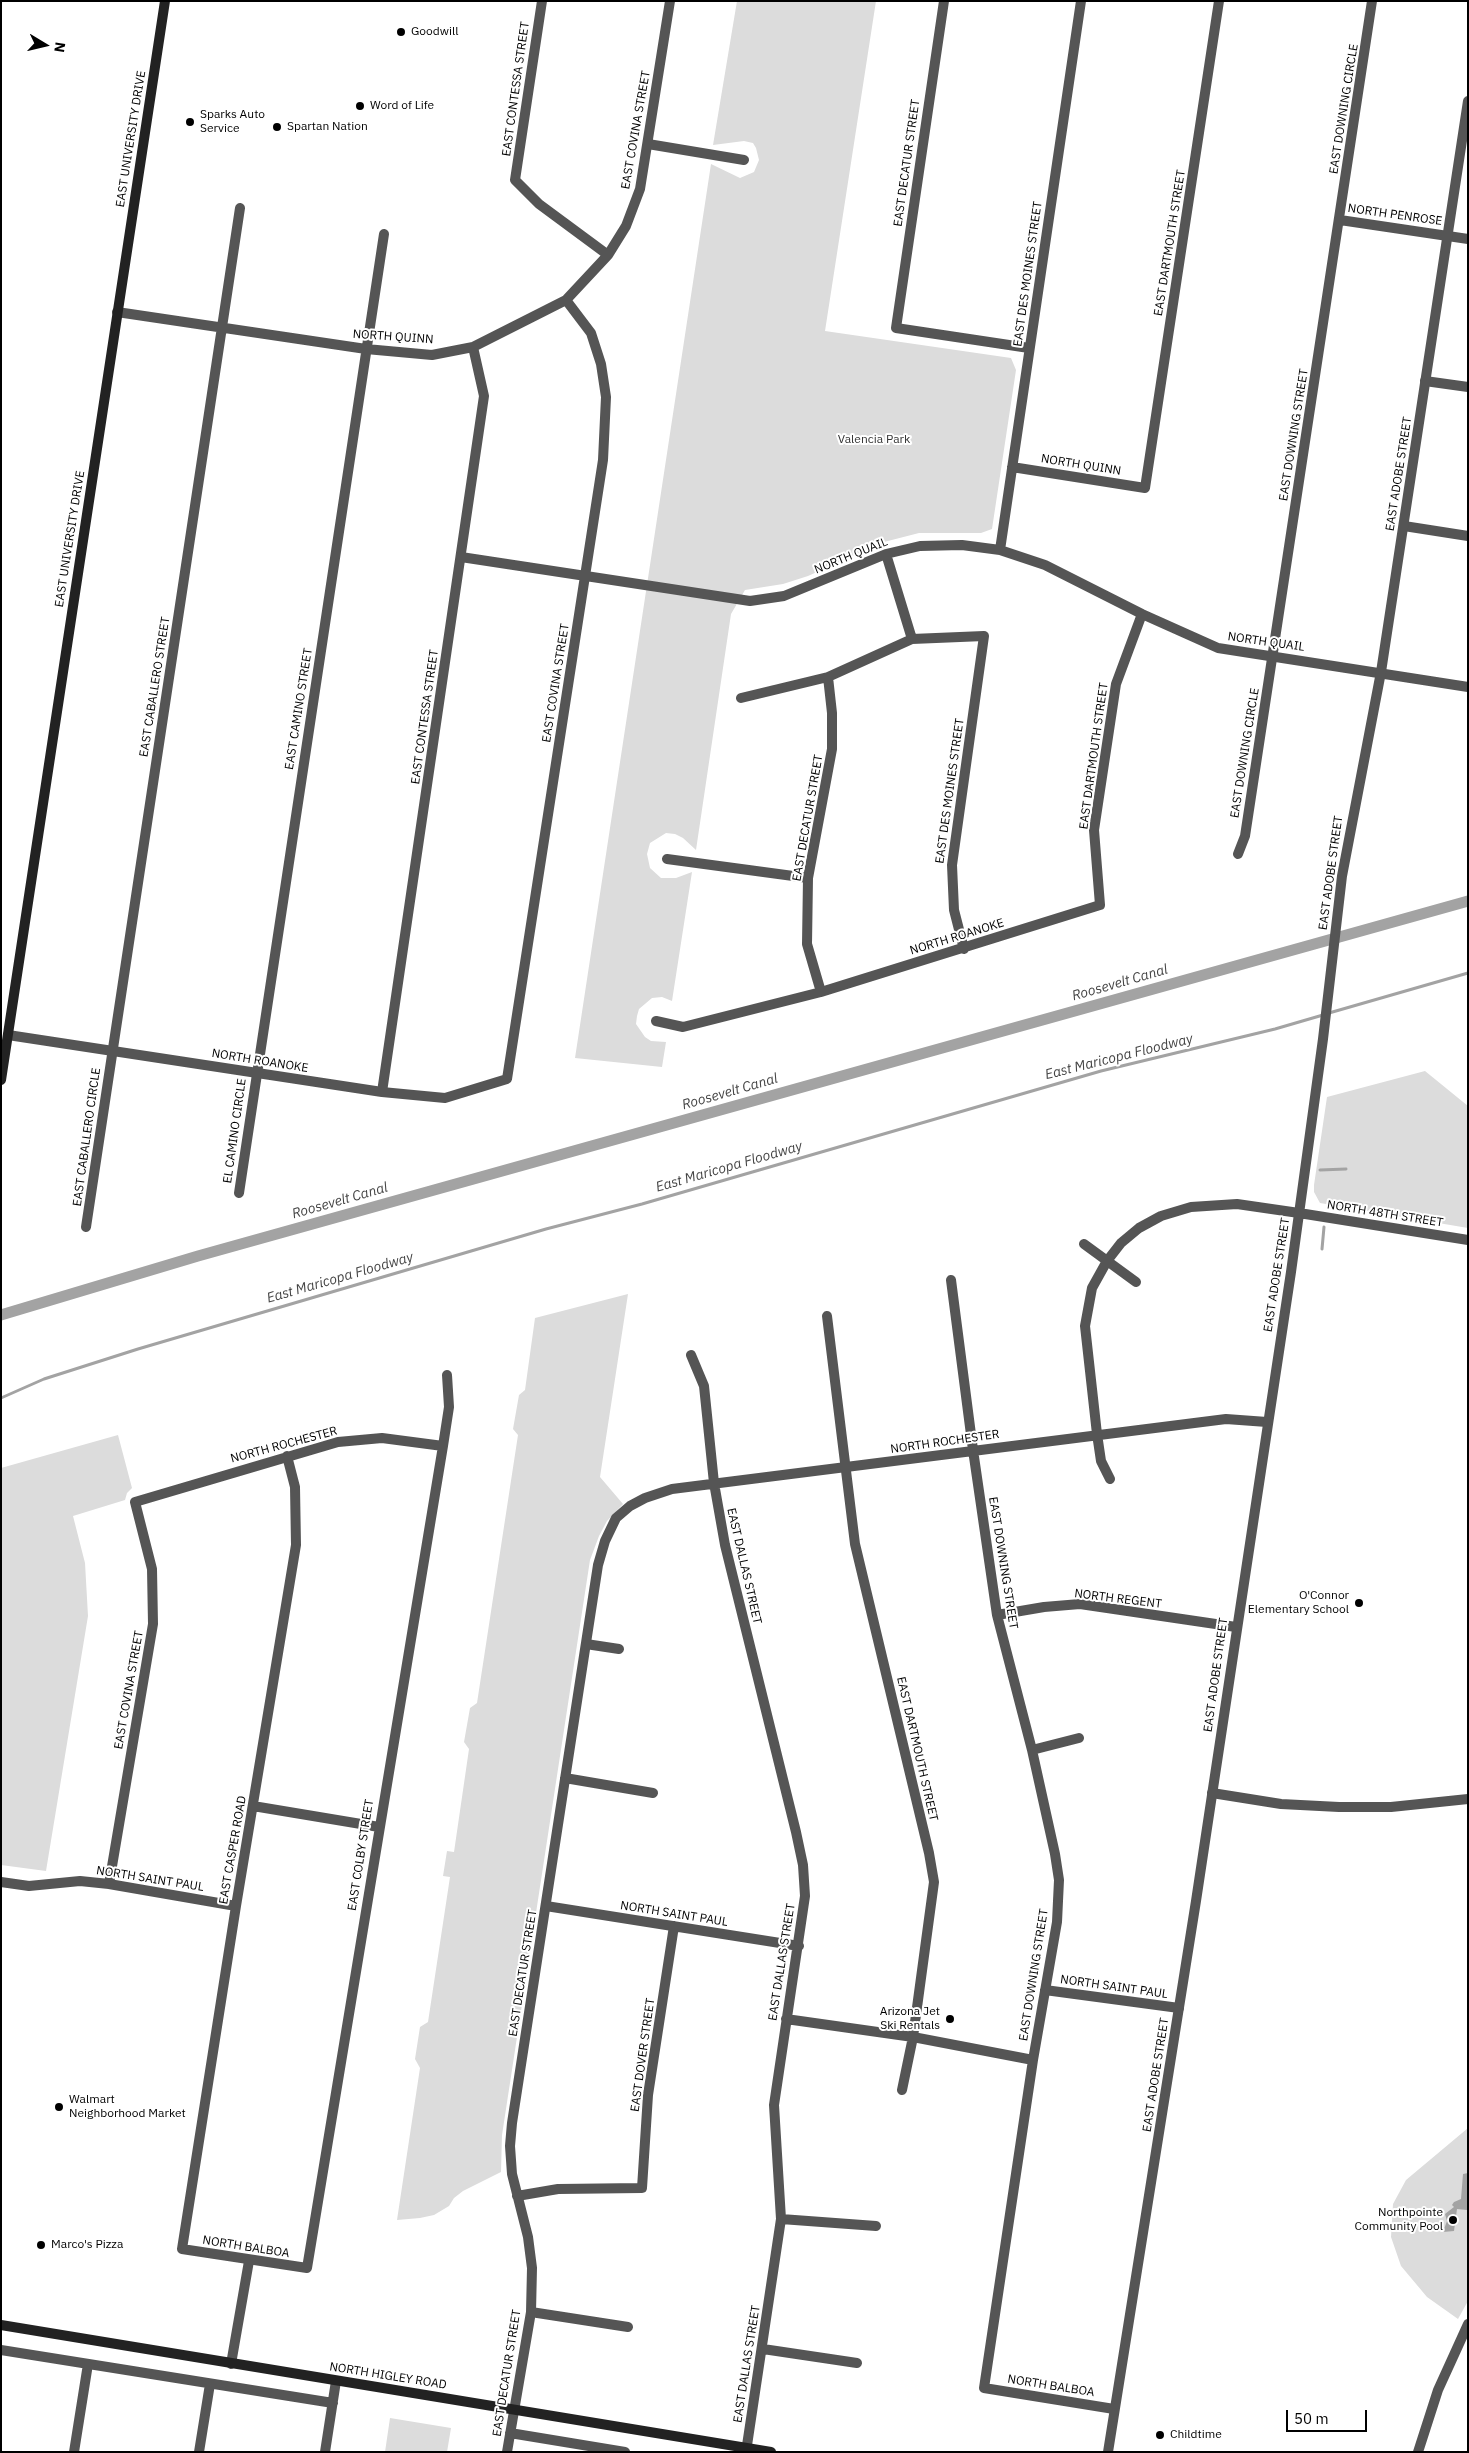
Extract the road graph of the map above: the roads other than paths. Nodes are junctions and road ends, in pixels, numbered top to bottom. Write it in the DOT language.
graph roads {
  1 [pos="165,1"];
  2 [pos="542,1"];
  3 [pos="670,1"];
  4 [pos="944,1"];
  5 [pos="1081,1"];
  6 [pos="1219,1"];
  7 [pos="1372,1"];
  8 [pos="1468,101"];
  9 [pos="648,144"];
  10 [pos="744,160"];
  11 [pos="240,208"];
  12 [pos="1340,220"];
  13 [pos="384,234"];
  14 [pos="1447,236"];
  15 [pos="1468,239"];
  16 [pos="608,256"];
  17 [pos="566,300"];
  18 [pos="117,312"];
  19 [pos="222,327"];
  20 [pos="473,346"];
  21 [pos="1029,348"];
  22 [pos="366,349"];
  23 [pos="1425,381"];
  24 [pos="1468,387"];
  25 [pos="1012,467"];
  26 [pos="1145,488"];
  27 [pos="1404,526"];
  28 [pos="1468,536"];
  29 [pos="1000,550"];
  30 [pos="886,554"];
  31 [pos="462,558"];
  32 [pos="585,576"];
  33 [pos="1142,614"];
  34 [pos="912,639"];
  35 [pos="1273,655"];
  36 [pos="1381,672"];
  37 [pos="828,677"];
  38 [pos="1468,687"];
  39 [pos="740,698"];
  40 [pos="1238,854"];
  41 [pos="667,859"];
  42 [pos="808,878"];
  43 [pos="1100,905"];
  44 [pos="964,949"];
  45 [pos="821,992"];
  46 [pos="656,1020"];
  47 [pos="8,1034"];
  48 [pos="113,1050"];
  49 [pos="256,1073"];
  50 [pos="507,1079"];
  51 [pos="1,1080"];
  52 [pos="382,1092"];
  53 [pos="239,1193"];
  54 [pos="1299,1213"];
  55 [pos="86,1228"];
  56 [pos="1468,1240"];
  57 [pos="1084,1244"];
  58 [pos="1107,1261"];
  59 [pos="951,1280"];
  60 [pos="1136,1282"];
  61 [pos="827,1316"];
  62 [pos="691,1355"];
  63 [pos="448,1375"];
  64 [pos="1267,1422"];
  65 [pos="1096,1434"];
  66 [pos="443,1446"];
  67 [pos="972,1450"];
  68 [pos="287,1456"];
  69 [pos="846,1467"];
  70 [pos="1110,1479"];
  71 [pos="714,1483"];
  72 [pos="135,1502"];
  73 [pos="630,1506"];
  74 [pos="997,1615"];
  75 [pos="1236,1627"];
  76 [pos="586,1644"];
  77 [pos="619,1649"];
  78 [pos="1079,1738"];
  79 [pos="1032,1750"];
  80 [pos="566,1778"];
  81 [pos="653,1792"];
  82 [pos="1212,1793"];
  83 [pos="1468,1799"];
  84 [pos="253,1806"];
  85 [pos="379,1826"];
  86 [pos="1,1882"];
  87 [pos="109,1884"];
  88 [pos="236,1906"];
  89 [pos="546,1906"];
  90 [pos="674,1926"];
  91 [pos="798,1946"];
  92 [pos="1045,1990"];
  93 [pos="1179,2008"];
  94 [pos="786,2019"];
  95 [pos="913,2037"];
  96 [pos="1033,2060"];
  97 [pos="902,2090"];
  98 [pos="517,2196"];
  99 [pos="781,2219"];
  100 [pos="876,2226"];
  101 [pos="182,2249"];
  102 [pos="249,2261"];
  103 [pos="307,2268"];
  104 [pos="531,2312"];
  105 [pos="1468,2324"];
  106 [pos="1,2325"];
  107 [pos="628,2328"];
  108 [pos="763,2349"];
  109 [pos="1,2350"];
  110 [pos="857,2363"];
  111 [pos="88,2364"];
  112 [pos="231,2364"];
  113 [pos="336,2380"];
  114 [pos="210,2384"];
  115 [pos="984,2388"];
  116 [pos="333,2403"];
  117 [pos="1114,2409"];
  118 [pos="513,2410"];
  119 [pos="510,2433"];
  120 [pos="746,2450"];
  121 [pos="74,2452"];
  122 [pos="199,2452"];
  123 [pos="325,2452"];
  124 [pos="507,2452"];
  125 [pos="625,2452"];
  126 [pos="770,2452"];
  127 [pos="1108,2452"];
  128 [pos="1418,2452"];
  1 -- 18 [label="main road, EAST UNIVERSITY DRIVE"];
  2 -- 16 [label="street, EAST CONTESSA STREET"];
  3 -- 9 [label="street, EAST COVINA STREET"];
  4 -- 21 [label="street, EAST DECATUR STREET"];
  5 -- 21 [label="street, EAST DES MOINES STREET"];
  6 -- 26 [label="street, EAST DARTMOUTH STREET"];
  7 -- 12 [label="street, EAST DOWNING CIRCLE"];
  8 -- 14 [label="street, EAST ADOBE STREET"];
  9 -- 10 [label="street"];
  9 -- 16 [label="street, EAST COVINA STREET"];
  11 -- 19 [label="street"];
  12 -- 14 [label="street, NORTH PENROSE"];
  12 -- 35 [label="street, EAST DOWNING STREET"];
  13 -- 22 [label="street, EAST CAMINO STREET"];
  14 -- 15 [label="street, NORTH PENROSE"];
  14 -- 23 [label="street, EAST ADOBE STREET"];
  16 -- 17 [label="street, NORTH QUINN"];
  17 -- 20 [label="street, NORTH QUINN"];
  17 -- 32 [label="street, EAST COVINA STREET"];
  18 -- 19 [label="street, NORTH QUINN"];
  18 -- 47 [label="main road, EAST UNIVERSITY DRIVE"];
  19 -- 22 [label="street, NORTH QUINN"];
  19 -- 48 [label="street, EAST CABALLERO STREET"];
  20 -- 22 [label="street, NORTH QUINN"];
  20 -- 31 [label="street, EAST CONTESSA STREET"];
  21 -- 25 [label="street, EAST DES MOINES STREET"];
  22 -- 49 [label="street, EAST CAMINO STREET"];
  23 -- 24 [label="street"];
  23 -- 27 [label="street, EAST ADOBE STREET"];
  25 -- 26 [label="street, NORTH QUINN"];
  25 -- 29 [label="street, EAST DES MOINES STREET"];
  27 -- 28 [label="street"];
  27 -- 36 [label="street, EAST ADOBE STREET"];
  29 -- 30 [label="street, NORTH QUAIL"];
  29 -- 33 [label="street, NORTH QUAIL"];
  30 -- 32 [label="street, NORTH QUAIL"];
  30 -- 34 [label="street"];
  31 -- 32 [label="street, NORTH QUAIL"];
  31 -- 52 [label="street, EAST CONTESSA STREET"];
  32 -- 50 [label="street, EAST COVINA STREET"];
  33 -- 35 [label="street, NORTH QUAIL"];
  33 -- 43 [label="street, EAST DARTMOUTH STREET"];
  34 -- 37 [label="street"];
  34 -- 44 [label="street, EAST DES MOINES STREET"];
  35 -- 36 [label="street, NORTH QUAIL"];
  35 -- 40 [label="street, EAST DOWNING CIRCLE"];
  36 -- 38 [label="street, NORTH QUAIL"];
  36 -- 54 [label="street, EAST ADOBE STREET"];
  37 -- 39 [label="street"];
  37 -- 42 [label="street, EAST DECATUR STREET"];
  41 -- 42 [label="street"];
  42 -- 45 [label="street, EAST DECATUR STREET"];
  43 -- 44 [label="street, NORTH ROANOKE"];
  44 -- 45 [label="street, NORTH ROANOKE"];
  45 -- 46 [label="street, NORTH ROANOKE"];
  47 -- 48 [label="street, NORTH ROANOKE"];
  47 -- 51 [label="main road, EAST UNIVERSITY DRIVE"];
  48 -- 49 [label="street, NORTH ROANOKE"];
  48 -- 55 [label="street, EAST CABALLERO CIRCLE"];
  49 -- 52 [label="street, NORTH ROANOKE"];
  49 -- 53 [label="street, EL CAMINO CIRCLE"];
  50 -- 52 [label="street, NORTH ROANOKE"];
  54 -- 56 [label="street, NORTH 48TH STREET"];
  54 -- 58 [label="street, NORTH 48TH STREET"];
  54 -- 64 [label="street, EAST ADOBE STREET"];
  57 -- 58 [label="street"];
  58 -- 60 [label="street"];
  58 -- 65 [label="street, NORTH 48TH STREET"];
  59 -- 67 [label="street"];
  61 -- 69 [label="street, EAST DARTMOUTH STREET"];
  62 -- 71 [label="street, EAST DALLAS STREET"];
  63 -- 66 [label="street, EAST COLBY STREET"];
  64 -- 65 [label="street, NORTH ROCHESTER"];
  64 -- 75 [label="street, EAST ADOBE STREET"];
  65 -- 67 [label="street, NORTH ROCHESTER"];
  65 -- 70 [label="street, NORTH 48TH STREET"];
  66 -- 68 [label="street, NORTH ROCHESTER"];
  66 -- 85 [label="street, EAST COLBY STREET"];
  67 -- 69 [label="street, NORTH ROCHESTER"];
  67 -- 74 [label="street, EAST DOWNING STREET"];
  68 -- 72 [label="street, NORTH ROCHESTER"];
  68 -- 84 [label="street, EAST CASPER ROAD"];
  69 -- 71 [label="street, NORTH ROCHESTER"];
  69 -- 95 [label="street, EAST DARTMOUTH STREET"];
  71 -- 73 [label="street, NORTH ROCHESTER"];
  71 -- 91 [label="street, EAST DALLAS STREET"];
  72 -- 87 [label="street, EAST COVINA STREET"];
  73 -- 76 [label="street, EAST DECATUR STREET"];
  74 -- 75 [label="street, NORTH REGENT"];
  74 -- 79 [label="street, EAST DOWNING STREET"];
  75 -- 82 [label="street, EAST ADOBE STREET"];
  76 -- 77 [label="street"];
  76 -- 80 [label="street, EAST DECATUR STREET"];
  78 -- 79 [label="street"];
  79 -- 92 [label="street, EAST DOWNING STREET"];
  80 -- 81 [label="street"];
  80 -- 89 [label="street, EAST DECATUR STREET"];
  82 -- 83 [label="street"];
  82 -- 93 [label="street, EAST ADOBE STREET"];
  84 -- 85 [label="street"];
  84 -- 88 [label="street, EAST CASPER ROAD"];
  85 -- 103 [label="street, EAST COLBY STREET"];
  86 -- 87 [label="street, NORTH SAINT PAUL"];
  87 -- 88 [label="street, NORTH SAINT PAUL"];
  88 -- 101 [label="street, EAST CASPER ROAD"];
  89 -- 90 [label="street, NORTH SAINT PAUL"];
  89 -- 98 [label="street, EAST DECATUR STREET"];
  90 -- 91 [label="street, NORTH SAINT PAUL"];
  90 -- 98 [label="street, EAST DOVER STREET"];
  91 -- 94 [label="street, EAST DALLAS STREET"];
  92 -- 93 [label="street, NORTH SAINT PAUL"];
  92 -- 96 [label="street, EAST DOWNING STREET"];
  93 -- 117 [label="street, EAST ADOBE STREET"];
  94 -- 95 [label="street"];
  94 -- 99 [label="street, EAST DALLAS STREET"];
  95 -- 96 [label="street"];
  95 -- 97 [label="street, EAST DARTMOUTH STREET"];
  96 -- 115 [label="street, EAST DOWNING STREET"];
  98 -- 104 [label="street, EAST DECATUR STREET"];
  99 -- 100 [label="street"];
  99 -- 108 [label="street, EAST DALLAS STREET"];
  101 -- 102 [label="street, NORTH BALBOA"];
  102 -- 103 [label="street, NORTH BALBOA"];
  102 -- 112 [label="street"];
  104 -- 107 [label="street"];
  104 -- 118 [label="street, EAST DECATUR STREET"];
  105 -- 128 [label="street"];
  106 -- 112 [label="main road, NORTH HIGLEY ROAD"];
  108 -- 110 [label="street"];
  108 -- 120 [label="street, EAST DALLAS STREET"];
  109 -- 111 [label="street"];
  111 -- 114 [label="street"];
  111 -- 121 [label="street"];
  112 -- 113 [label="main road, NORTH HIGLEY ROAD"];
  113 -- 116 [label="street"];
  113 -- 118 [label="main road, NORTH HIGLEY ROAD"];
  114 -- 116 [label="street"];
  114 -- 122 [label="street"];
  115 -- 117 [label="street, NORTH BALBOA"];
  116 -- 123 [label="street"];
  117 -- 127 [label="street, EAST ADOBE STREET"];
  118 -- 119 [label="street, EAST DECATUR STREET"];
  118 -- 120 [label="main road, NORTH HIGLEY ROAD"];
  119 -- 124 [label="street, EAST DECATUR STREET"];
  119 -- 125 [label="street"];
  120 -- 126 [label="main road, NORTH HIGLEY ROAD"];
}
